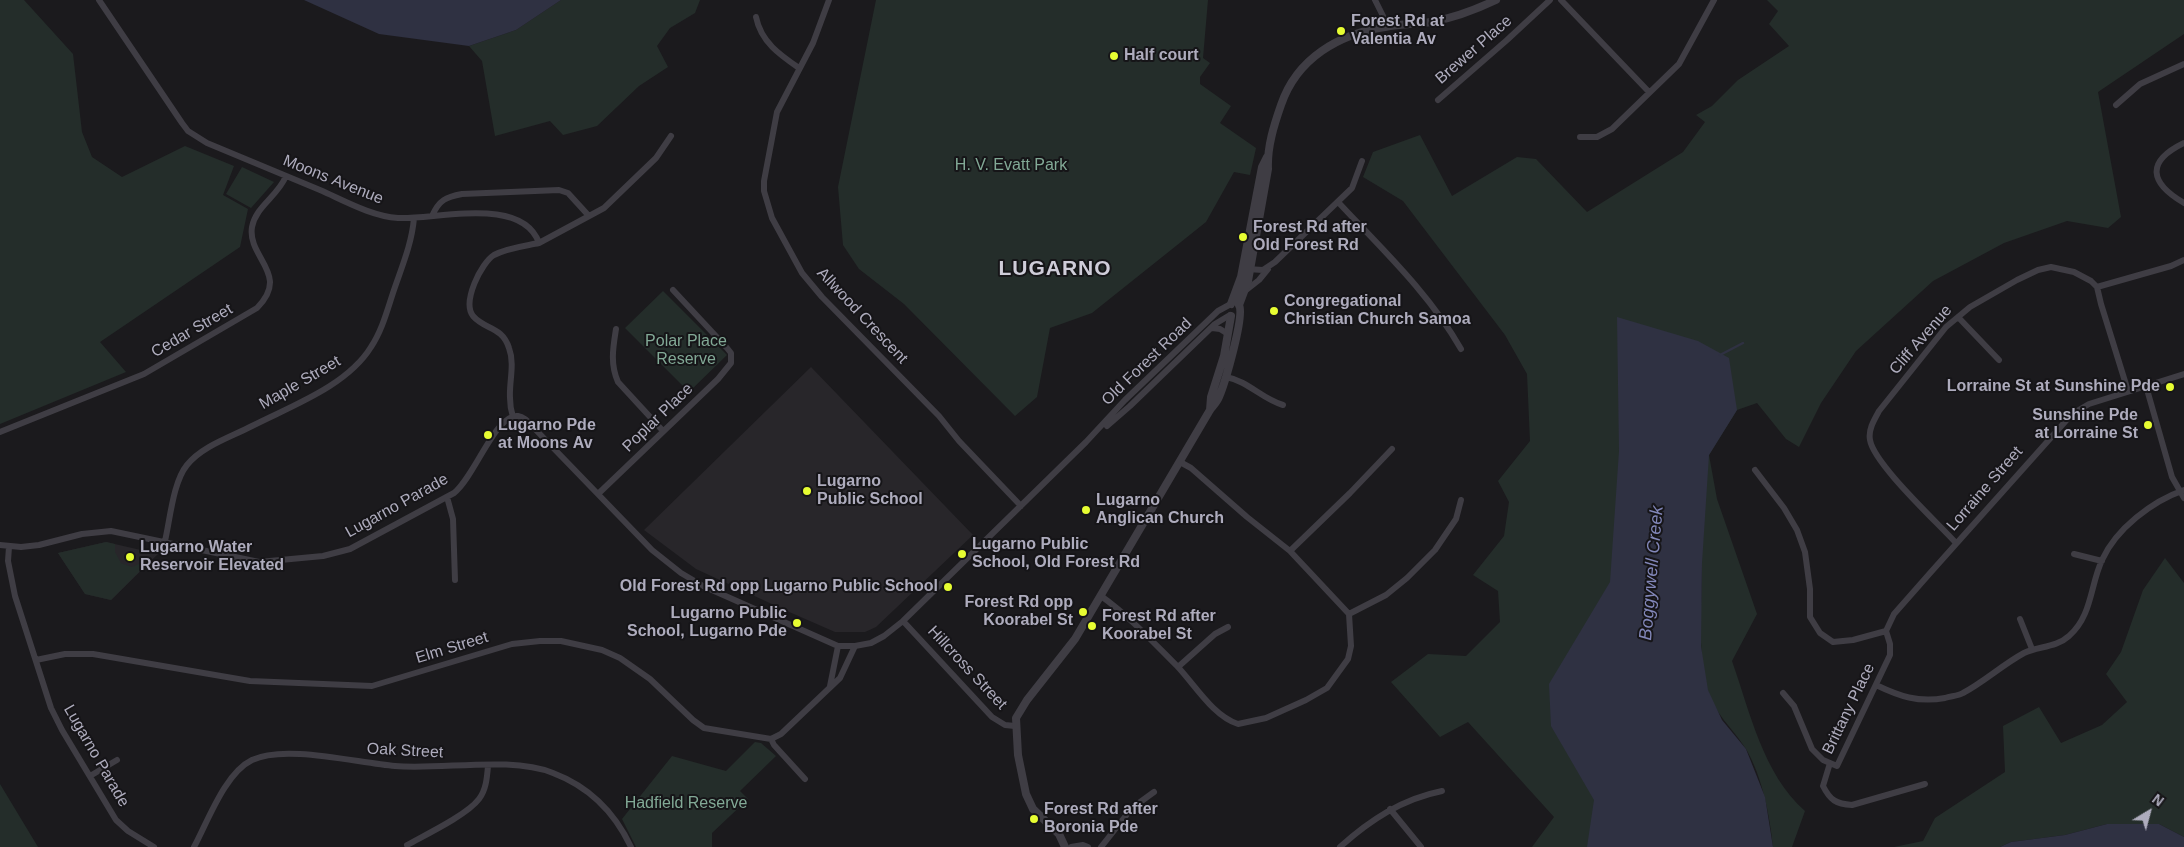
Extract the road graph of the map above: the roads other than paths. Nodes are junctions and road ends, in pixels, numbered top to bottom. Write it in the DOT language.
graph roads {
  1 [pos="99,0"];
  2 [pos="829,0"];
  3 [pos="1375,0"];
  4 [pos="1496,0"];
  5 [pos="1550,0"];
  6 [pos="1561,0"];
  7 [pos="1714,0"];
  8 [pos="756,17"];
  9 [pos="1388,26"];
  10 [pos="2184,64"];
  11 [pos="799,68"];
  12 [pos="1650,92"];
  13 [pos="1438,100"];
  14 [pos="2116,105"];
  15 [pos="671,136"];
  16 [pos="1580,137"];
  17 [pos="2184,143"];
  18 [pos="1362,161"];
  19 [pos="286,176"];
  20 [pos="2180,198"];
  21 [pos="1338,202"];
  22 [pos="2184,203"];
  23 [pos="432,216"];
  24 [pos="589,216"];
  25 [pos="414,218"];
  26 [pos="539,243"];
  27 [pos="2184,260"];
  28 [pos="1270,266"];
  29 [pos="1246,269"];
  30 [pos="2097,286"];
  31 [pos="673,290"];
  32 [pos="1245,291"];
  33 [pos="1235,306"];
  34 [pos="1230,316"];
  35 [pos="1958,317"];
  36 [pos="1212,328"];
  37 [pos="616,329"];
  38 [pos="1228,334"];
  39 [pos="1461,349"];
  40 [pos="2000,360"];
  41 [pos="2184,374"];
  42 [pos="1226,377"];
  43 [pos="2146,386"];
  44 [pos="2128,391"];
  45 [pos="1283,405"];
  46 [pos="1210,410"];
  47 [pos="513,417"];
  48 [pos="663,431"];
  49 [pos="0,432"];
  50 [pos="1086,442"];
  51 [pos="1392,449"];
  52 [pos="1180,462"];
  53 [pos="1755,470"];
  54 [pos="2182,491"];
  55 [pos="598,494"];
  56 [pos="447,497"];
  57 [pos="2184,498"];
  58 [pos="1461,500"];
  59 [pos="1021,506"];
  60 [pos="165,541"];
  61 [pos="1956,543"];
  62 [pos="0,545"];
  63 [pos="9,547"];
  64 [pos="1290,550"];
  65 [pos="2074,554"];
  66 [pos="2102,560"];
  67 [pos="455,580"];
  68 [pos="1101,596"];
  69 [pos="1349,614"];
  70 [pos="2020,619"];
  71 [pos="903,621"];
  72 [pos="1228,627"];
  73 [pos="1886,631"];
  74 [pos="838,646"];
  75 [pos="855,646"];
  76 [pos="2032,649"];
  77 [pos="36,660"];
  78 [pos="1178,667"];
  79 [pos="1876,685"];
  80 [pos="830,687"];
  81 [pos="1783,693"];
  82 [pos="1016,726"];
  83 [pos="771,739"];
  84 [pos="117,760"];
  85 [pos="1830,763"];
  86 [pos="488,766"];
  87 [pos="90,776"];
  88 [pos="806,779"];
  89 [pos="1926,784"];
  90 [pos="1442,791"];
  91 [pos="1154,792"];
  92 [pos="1390,809"];
  93 [pos="407,845"];
  94 [pos="154,847"];
  95 [pos="194,847"];
  96 [pos="631,847"];
  97 [pos="1066,847"];
  98 [pos="1071,847"];
  99 [pos="1088,847"];
  100 [pos="1101,847"];
  101 [pos="1340,847"];
  102 [pos="1421,847"];
  1 -- 19 [label="street, Moons Avenue"];
  2 -- 11 [label="street, Allwood Crescent"];
  3 -- 9 [label="street"];
  4 -- 9 [label="street"];
  5 -- 13 [label="street, Brewer Place"];
  6 -- 12 [label="street"];
  7 -- 12 [label="street"];
  8 -- 11 [label="street"];
  9 -- 29 [label="street"];
  10 -- 14 [label="street"];
  11 -- 59 [label="street, Allwood Crescent"];
  12 -- 16 [label="street"];
  15 -- 24 [label="street"];
  17 -- 20 [label="street"];
  18 -- 21 [label="street"];
  19 -- 25 [label="street, Moons Avenue"];
  19 -- 49 [label="street, Cedar Street"];
  20 -- 22 [label="street"];
  21 -- 28 [label="street"];
  21 -- 39 [label="street"];
  23 -- 24 [label="street"];
  23 -- 25 [label="street, Moons Avenue"];
  23 -- 26 [label="street, Moons Avenue"];
  24 -- 26 [label="street"];
  25 -- 60 [label="street, Maple Street"];
  26 -- 47 [label="street"];
  27 -- 30 [label="street"];
  28 -- 29 [label="street"];
  28 -- 32 [label="street"];
  29 -- 32 [label="street"];
  29 -- 33 [label="street"];
  30 -- 35 [label="street, Cliff Avenue"];
  30 -- 44 [label="street"];
  31 -- 48 [label="street, Poplar Place"];
  32 -- 33 [label="street"];
  33 -- 34 [label="street"];
  33 -- 42 [label="street"];
  33 -- 50 [label="street, Old Forest Road"];
  34 -- 36 [label="street, Old Forest Road"];
  34 -- 38 [label="street"];
  35 -- 40 [label="street"];
  35 -- 61 [label="street, Cliff Avenue"];
  36 -- 38 [label="street, Old Forest Road"];
  36 -- 50 [label="street, Old Forest Road"];
  37 -- 48 [label="street"];
  38 -- 46 [label="street"];
  41 -- 43 [label="street, Lorraine Street"];
  42 -- 45 [label="street"];
  42 -- 46 [label="street"];
  43 -- 44 [label="street, Lorraine Street"];
  43 -- 54 [label="street"];
  44 -- 61 [label="street, Lorraine Street"];
  46 -- 52 [label="street"];
  47 -- 55 [label="street"];
  47 -- 56 [label="street, Lugarno Parade"];
  48 -- 55 [label="street, Poplar Place"];
  50 -- 59 [label="street, Old Forest Road"];
  51 -- 64 [label="street"];
  52 -- 64 [label="street"];
  52 -- 68 [label="street"];
  53 -- 73 [label="street"];
  54 -- 57 [label="street"];
  54 -- 66 [label="street"];
  55 -- 74 [label="street"];
  56 -- 60 [label="street, Lugarno Parade"];
  56 -- 67 [label="street"];
  58 -- 69 [label="street"];
  59 -- 71 [label="street, Old Forest Road"];
  60 -- 63 [label="street, Lugarno Parade"];
  61 -- 73 [label="street, Lorraine Street"];
  62 -- 63 [label="street, Lugarno Parade"];
  63 -- 77 [label="street, Lugarno Parade"];
  64 -- 69 [label="street"];
  65 -- 66 [label="street"];
  66 -- 76 [label="street"];
  68 -- 78 [label="street"];
  68 -- 82 [label="street"];
  69 -- 78 [label="street"];
  70 -- 76 [label="street"];
  71 -- 75 [label="street, Old Forest Road"];
  71 -- 82 [label="street, Hillcross Street"];
  72 -- 78 [label="street"];
  73 -- 79 [label="street, Brittany Place"];
  74 -- 75 [label="street, Old Forest Road"];
  74 -- 80 [label="street"];
  75 -- 80 [label="street"];
  76 -- 79 [label="street"];
  77 -- 83 [label="street, Elm Street"];
  77 -- 87 [label="street, Lugarno Parade"];
  79 -- 85 [label="street, Brittany Place"];
  80 -- 83 [label="street"];
  81 -- 85 [label="street, Brittany Place"];
  82 -- 97 [label="street"];
  83 -- 88 [label="street"];
  84 -- 87 [label="street"];
  85 -- 89 [label="street"];
  86 -- 93 [label="street"];
  86 -- 95 [label="street, Oak Street"];
  86 -- 96 [label="street, Oak Street"];
  87 -- 94 [label="street, Lugarno Parade"];
  90 -- 92 [label="street"];
  91 -- 100 [label="street"];
  92 -- 101 [label="street"];
  92 -- 102 [label="street"];
  98 -- 99 [label="street"];
}
